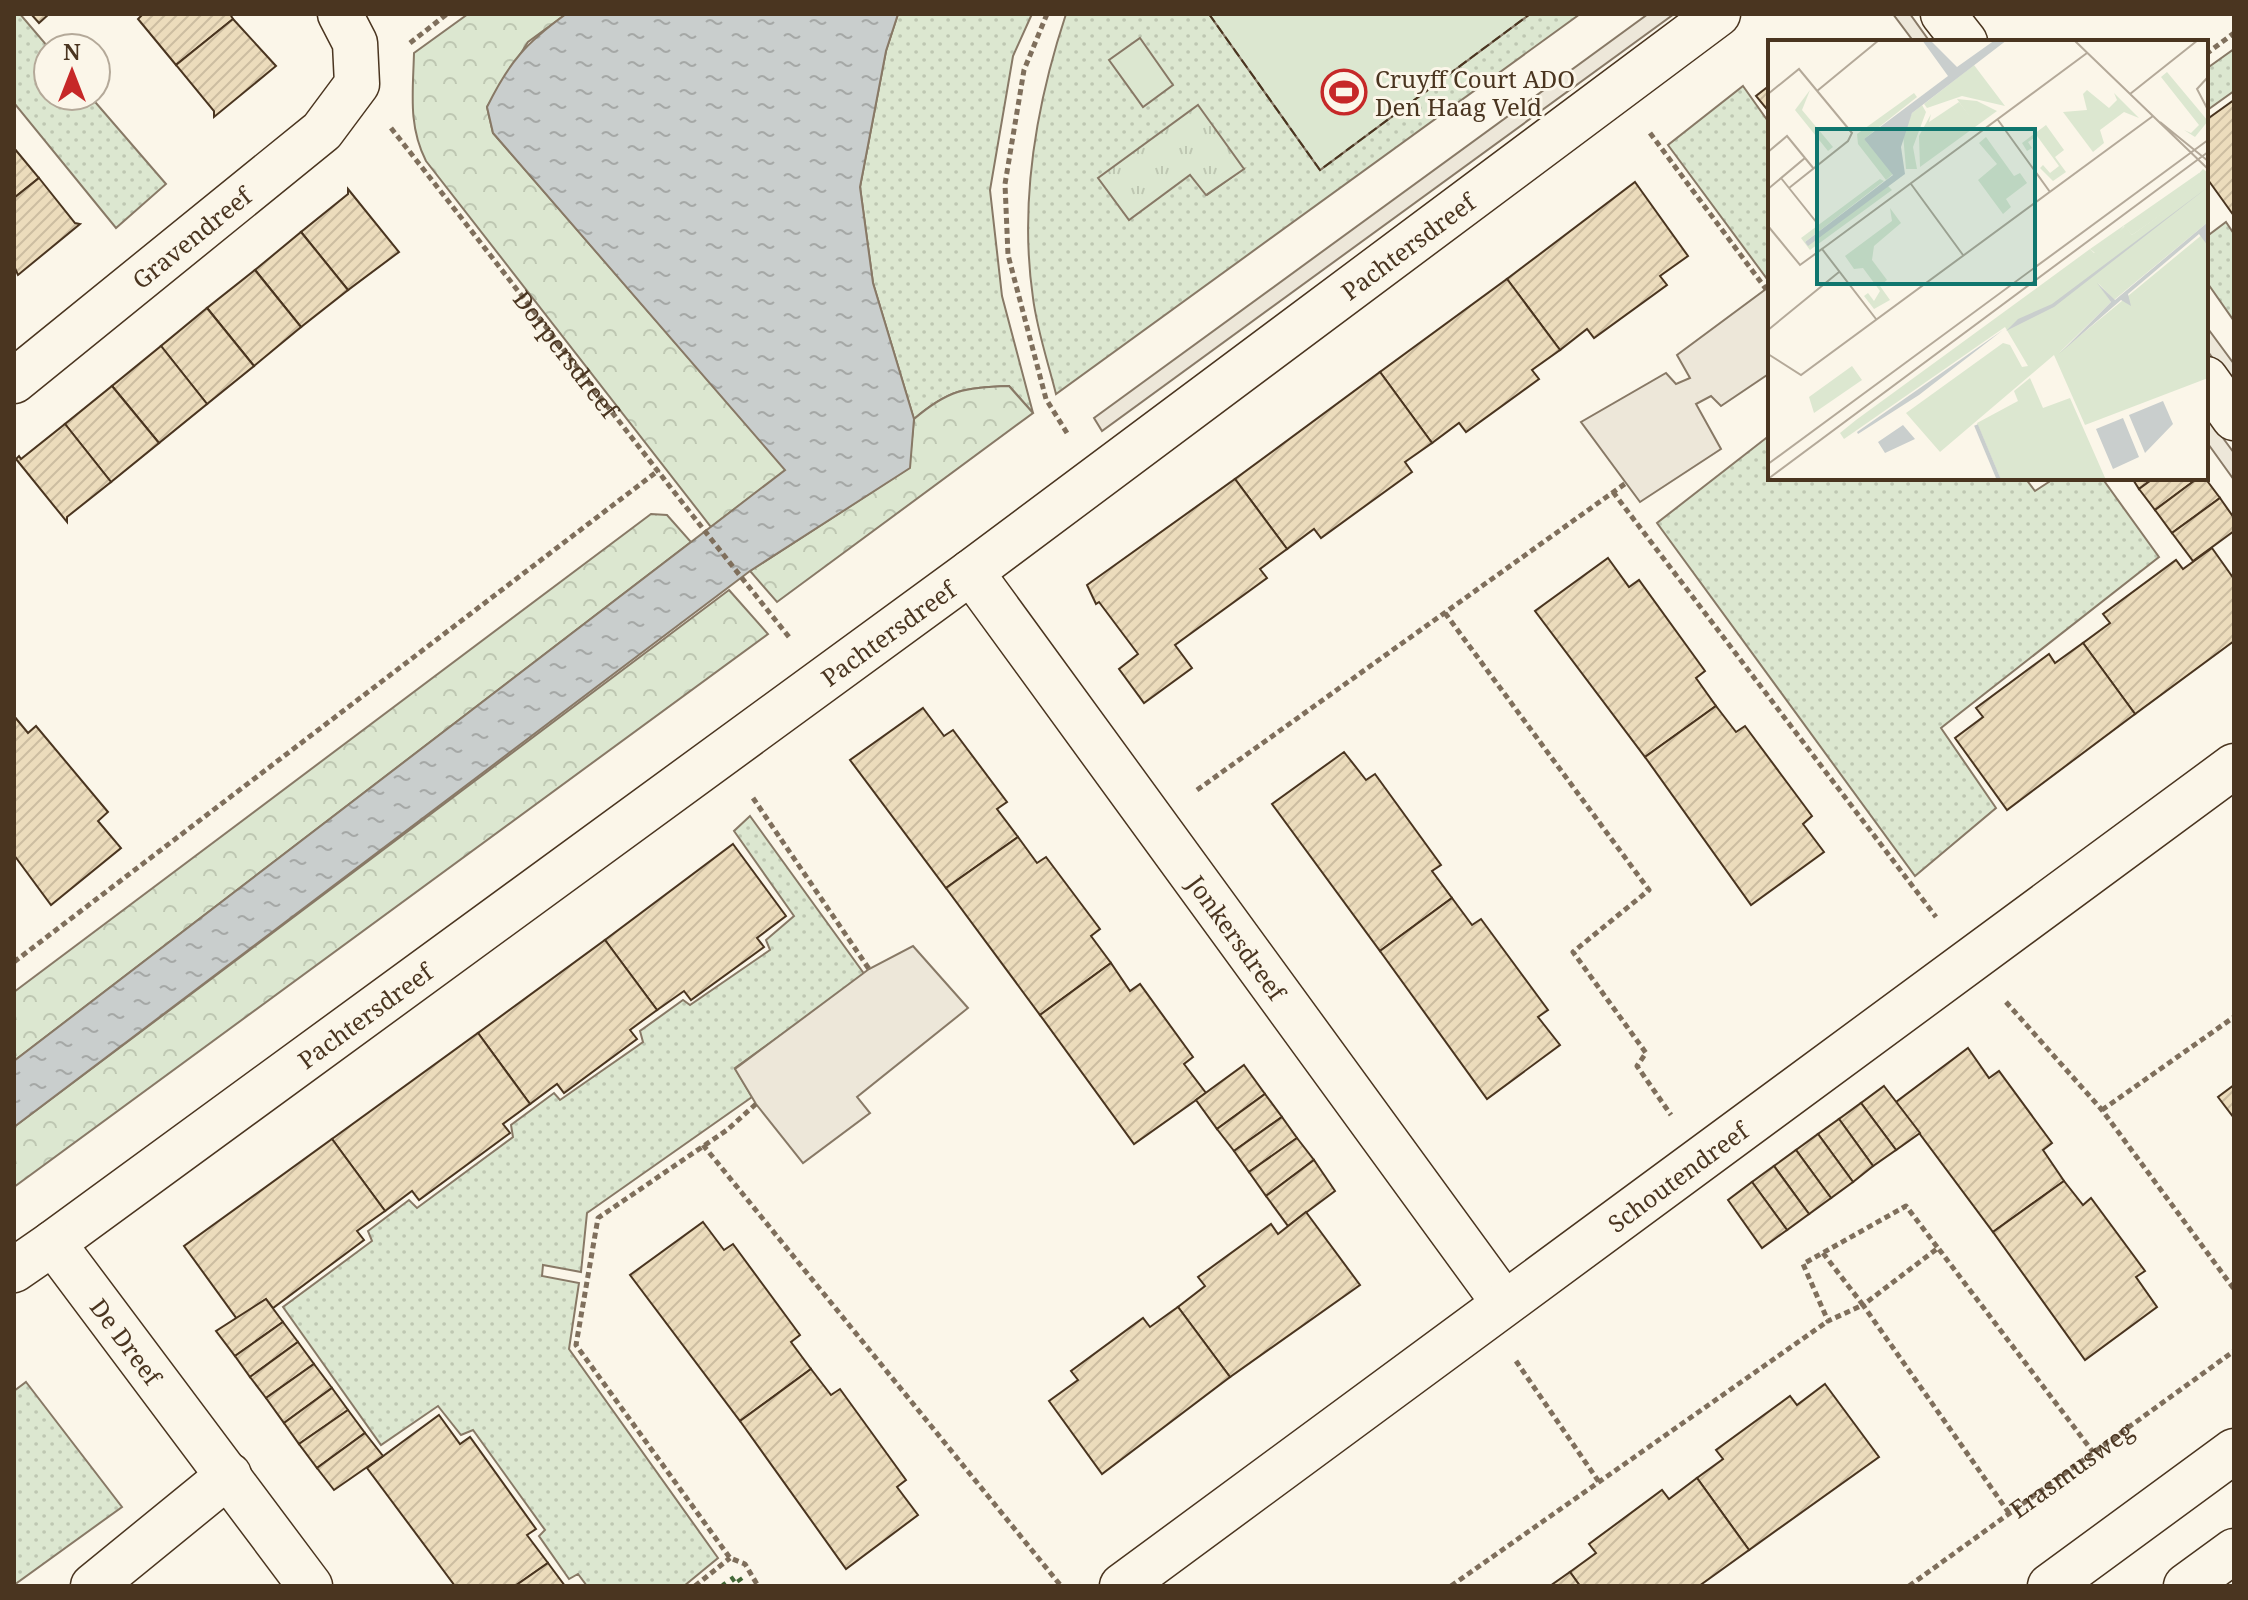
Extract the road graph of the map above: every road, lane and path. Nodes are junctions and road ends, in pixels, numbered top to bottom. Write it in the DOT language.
graph roads {
  1 [pos="340,14"];
  2 [pos="1047,14"];
  3 [pos="1718,14"];
  4 [pos="1943,14"];
  5 [pos="2234,33"];
  6 [pos="1963,40"];
  7 [pos="2208,52"];
  8 [pos="357,84"];
  9 [pos="1617,89"];
  10 [pos="1766,289"];
  11 [pos="14,381"];
  12 [pos="2208,382"];
  13 [pos="2234,418"];
  14 [pos="659,470"];
  15 [pos="1095,479"];
  16 [pos="1626,483"];
  17 [pos="1613,492"];
  18 [pos="971,572"];
  19 [pos="1445,613"];
  20 [pos="823,679"];
  21 [pos="724,754"];
  22 [pos="2234,766"];
  23 [pos="1153,822"];
  24 [pos="1969,961"];
  25 [pos="14,962"];
  26 [pos="869,969"];
  27 [pos="2234,1017"];
  28 [pos="756,1104"];
  29 [pos="2102,1110"];
  30 [pos="703,1145"];
  31 [pos="1701,1157"];
  32 [pos="53,1243"];
  33 [pos="1938,1248"];
  34 [pos="1823,1253"];
  35 [pos="14,1270"];
  36 [pos="2234,1289"];
  37 [pos="1863,1305"];
  38 [pos="1495,1309"];
  39 [pos="1828,1321"];
  40 [pos="2234,1351"];
  41 [pos="2234,1451"];
  42 [pos="2093,1452"];
  43 [pos="229,1475"];
  44 [pos="1599,1482"];
  45 [pos="2009,1513"];
  46 [pos="2234,1551"];
  47 [pos="730,1558"];
  48 [pos="93,1586"];
  49 [pos="310,1586"];
  50 [pos="695,1586"];
  51 [pos="758,1586"];
  52 [pos="1061,1586"];
  53 [pos="1122,1586"];
  54 [pos="1451,1586"];
  55 [pos="1909,1586"];
  56 [pos="2050,1586"];
  57 [pos="2186,1586"];
  1 -- 8 [label="street"];
  2 -- 15 [label="path"];
  3 -- 9 [label="street, Pachtersdreef"];
  4 -- 6 [label="street"];
  5 -- 7 [label="path"];
  8 -- 11 [label="street, Gravendreef"];
  8 -- 14 [label="path, Dorpersdreef"];
  9 -- 10 [label="path"];
  9 -- 15 [label="street, Pachtersdreef"];
  12 -- 13 [label="street"];
  14 -- 20 [label="path, Dorpersdreef"];
  14 -- 25 [label="path"];
  15 -- 18 [label="street, Pachtersdreef"];
  16 -- 17 [label="path"];
  17 -- 19 [label="path"];
  17 -- 24 [label="path"];
  18 -- 20 [label="street, Pachtersdreef"];
  18 -- 23 [label="street, Jonkersdreef"];
  19 -- 23 [label="path"];
  19 -- 31 [label="path"];
  20 -- 21 [label="street, Pachtersdreef"];
  21 -- 26 [label="path"];
  21 -- 32 [label="street, Pachtersdreef"];
  22 -- 24 [label="street, Schoutendreef"];
  23 -- 38 [label="street, Jonkersdreef"];
  24 -- 29 [label="path"];
  24 -- 31 [label="street, Schoutendreef"];
  27 -- 29 [label="path"];
  28 -- 30 [label="path"];
  29 -- 36 [label="path"];
  30 -- 47 [label="path"];
  30 -- 52 [label="path"];
  31 -- 38 [label="street, Schoutendreef"];
  32 -- 35 [label="street"];
  32 -- 43 [label="street, De Dreef"];
  33 -- 34 [label="path"];
  33 -- 37 [label="path"];
  33 -- 42 [label="path"];
  34 -- 37 [label="path"];
  34 -- 39 [label="path"];
  37 -- 39 [label="path"];
  37 -- 45 [label="path"];
  38 -- 44 [label="path"];
  38 -- 53 [label="street, Schoutendreef"];
  39 -- 44 [label="path"];
  40 -- 42 [label="path, Erasmusweg"];
  41 -- 56 [label="street"];
  42 -- 45 [label="path, Erasmusweg"];
  43 -- 48 [label="street"];
  43 -- 49 [label="street, De Dreef"];
  44 -- 54 [label="path"];
  45 -- 55 [label="path, Erasmusweg"];
  46 -- 57 [label="street"];
  47 -- 50 [label="path"];
  47 -- 51 [label="path"];
}
